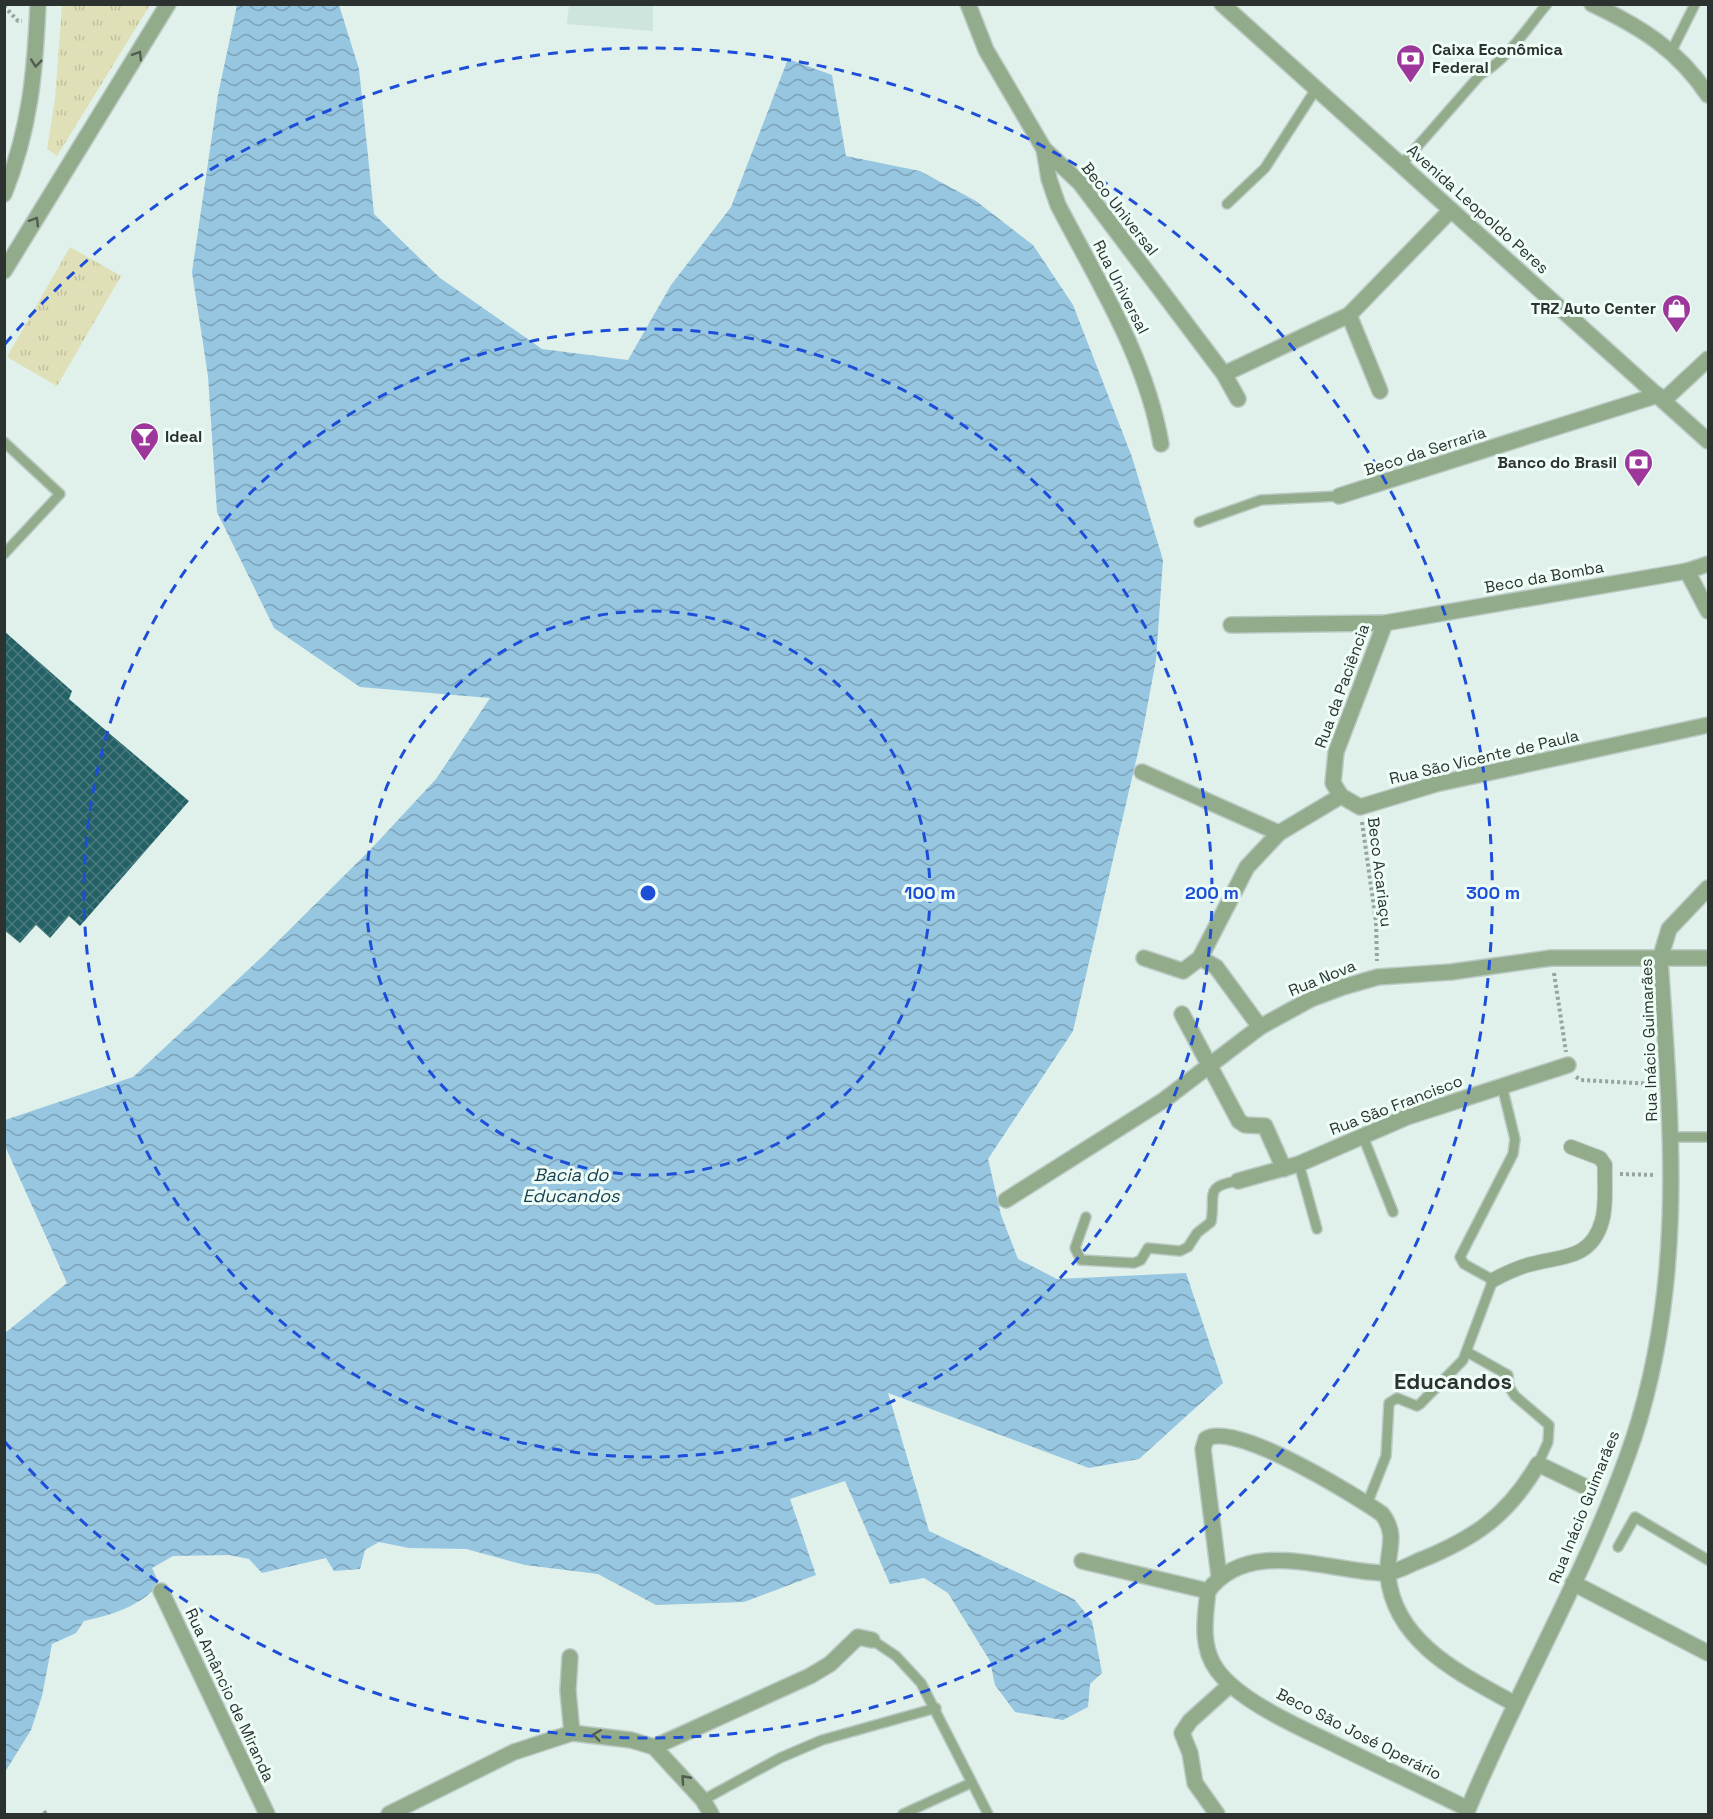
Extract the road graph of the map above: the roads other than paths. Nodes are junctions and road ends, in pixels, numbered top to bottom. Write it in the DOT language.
graph roads {
  1 [pos="38,4"];
  2 [pos="168,4"];
  3 [pos="968,4"];
  4 [pos="1222,4"];
  5 [pos="1547,4"];
  6 [pos="1592,4"];
  7 [pos="1695,4"];
  8 [pos="1672,50"];
  9 [pos="1316,89"];
  10 [pos="1708,95"];
  11 [pos="1044,149"];
  12 [pos="1402,164"];
  13 [pos="4,194"];
  14 [pos="1227,204"];
  15 [pos="1451,210"];
  16 [pos="4,271"];
  17 [pos="1349,315"];
  18 [pos="1708,359"];
  19 [pos="1224,374"];
  20 [pos="1380,391"];
  21 [pos="1661,398"];
  22 [pos="1238,399"];
  23 [pos="1708,441"];
  24 [pos="4,442"];
  25 [pos="1161,444"];
  26 [pos="1340,496"];
  27 [pos="1199,522"];
  28 [pos="4,554"];
  29 [pos="1708,564"];
  30 [pos="1687,571"];
  31 [pos="1708,611"];
  32 [pos="1385,622"];
  33 [pos="1231,625"];
  34 [pos="1708,725"];
  35 [pos="1142,772"];
  36 [pos="1341,796"];
  37 [pos="1279,833"];
  38 [pos="1708,888"];
  39 [pos="1144,958"];
  40 [pos="1200,958"];
  41 [pos="1708,958"];
  42 [pos="1660,959"];
  43 [pos="1182,1014"];
  44 [pos="1260,1027"];
  45 [pos="1568,1065"];
  46 [pos="1210,1066"];
  47 [pos="1502,1086"];
  48 [pos="1362,1134"];
  49 [pos="1671,1137"];
  50 [pos="1708,1137"];
  51 [pos="1570,1147"];
  52 [pos="1299,1164"];
  53 [pos="1284,1169"];
  54 [pos="1238,1181"];
  55 [pos="1006,1200"];
  56 [pos="1393,1212"];
  57 [pos="1086,1217"];
  58 [pos="1317,1229"];
  59 [pos="1492,1280"];
  60 [pos="1467,1352"];
  61 [pos="1538,1464"];
  62 [pos="1590,1489"];
  63 [pos="1367,1504"];
  64 [pos="1618,1547"];
  65 [pos="1708,1560"];
  66 [pos="1082,1561"];
  67 [pos="1388,1573"];
  68 [pos="1219,1576"];
  69 [pos="1573,1583"];
  70 [pos="161,1591"];
  71 [pos="1208,1591"];
  72 [pos="872,1640"];
  73 [pos="1708,1653"];
  74 [pos="570,1657"];
  75 [pos="1230,1685"];
  76 [pos="1515,1704"];
  77 [pos="936,1708"];
  78 [pos="572,1733"];
  79 [pos="654,1747"];
  80 [pos="971,1783"];
  81 [pos="703,1800"];
  82 [pos="1467,1812"];
  83 [pos="267,1815"];
  84 [pos="389,1815"];
  85 [pos="711,1815"];
  86 [pos="903,1815"];
  87 [pos="988,1815"];
  88 [pos="1217,1815"];
  1 -- 13 [label="street, one-way"];
  16 -- 2 [label="street, one-way"];
  3 -- 11 [label="street, Beco Universal"];
  4 -- 9 [label="street, Avenida Leopoldo Peres"];
  5 -- 12 [label="lane"];
  6 -- 8 [label="street"];
  7 -- 8 [label="lane"];
  8 -- 10 [label="street"];
  9 -- 12 [label="street, Avenida Leopoldo Peres"];
  9 -- 14 [label="lane"];
  11 -- 19 [label="street, Beco Universal"];
  11 -- 25 [label="street, Rua Universal"];
  12 -- 15 [label="street, Avenida Leopoldo Peres"];
  15 -- 17 [label="street"];
  15 -- 21 [label="street, Avenida Leopoldo Peres"];
  17 -- 19 [label="street"];
  17 -- 20 [label="street"];
  18 -- 21 [label="street"];
  19 -- 22 [label="street, Beco Universal"];
  21 -- 23 [label="street, Avenida Leopoldo Peres"];
  21 -- 26 [label="street, Beco da Serraria"];
  24 -- 28 [label="lane"];
  26 -- 27 [label="lane, Beco da Serraria"];
  29 -- 30 [label="street, Beco da Bomba"];
  30 -- 31 [label="street"];
  30 -- 32 [label="street, Beco da Bomba"];
  32 -- 33 [label="street, Beco da Bomba"];
  32 -- 36 [label="street, Rua da Paciência"];
  34 -- 36 [label="street, Rua São Vicente de Paula"];
  35 -- 37 [label="street"];
  36 -- 37 [label="street"];
  37 -- 40 [label="street"];
  38 -- 42 [label="street, Rua Inácio Guimarães"];
  39 -- 40 [label="street"];
  40 -- 44 [label="street"];
  41 -- 42 [label="street, Rua Nova"];
  42 -- 44 [label="street, Rua Nova"];
  42 -- 49 [label="street, Rua Inácio Guimarães"];
  43 -- 46 [label="street"];
  44 -- 46 [label="street, Rua Nova"];
  45 -- 47 [label="street, Rua São Francisco"];
  46 -- 53 [label="street"];
  46 -- 55 [label="street, Rua Nova"];
  47 -- 48 [label="street, Rua São Francisco"];
  47 -- 59 [label="lane"];
  48 -- 52 [label="street, Rua São Francisco"];
  48 -- 56 [label="lane"];
  49 -- 50 [label="lane"];
  49 -- 69 [label="street, Rua Inácio Guimarães"];
  51 -- 59 [label="street"];
  52 -- 53 [label="street, Rua São Francisco"];
  52 -- 58 [label="lane"];
  53 -- 54 [label="street, Rua São Francisco"];
  54 -- 57 [label="lane"];
  59 -- 60 [label="lane"];
  60 -- 61 [label="lane"];
  60 -- 63 [label="lane"];
  61 -- 62 [label="street"];
  61 -- 67 [label="street"];
  63 -- 67 [label="street"];
  63 -- 68 [label="street"];
  64 -- 65 [label="lane"];
  66 -- 71 [label="street"];
  67 -- 68 [label="street"];
  67 -- 76 [label="street"];
  68 -- 71 [label="street"];
  69 -- 73 [label="street"];
  69 -- 76 [label="street, Rua Inácio Guimarães"];
  70 -- 83 [label="street, Rua Amâncio de Miranda"];
  71 -- 75 [label="street, Beco São José Operário"];
  72 -- 77 [label="lane"];
  72 -- 79 [label="street"];
  74 -- 78 [label="street"];
  75 -- 82 [label="street, Beco São José Operário"];
  75 -- 88 [label="street"];
  76 -- 82 [label="street, Rua Inácio Guimarães"];
  77 -- 80 [label="lane"];
  77 -- 81 [label="lane"];
  79 -- 78 [label="street, one-way"];
  78 -- 84 [label="street"];
  81 -- 79 [label="street, one-way"];
  80 -- 86 [label="lane"];
  80 -- 87 [label="lane"];
  81 -- 85 [label="street"];
}
